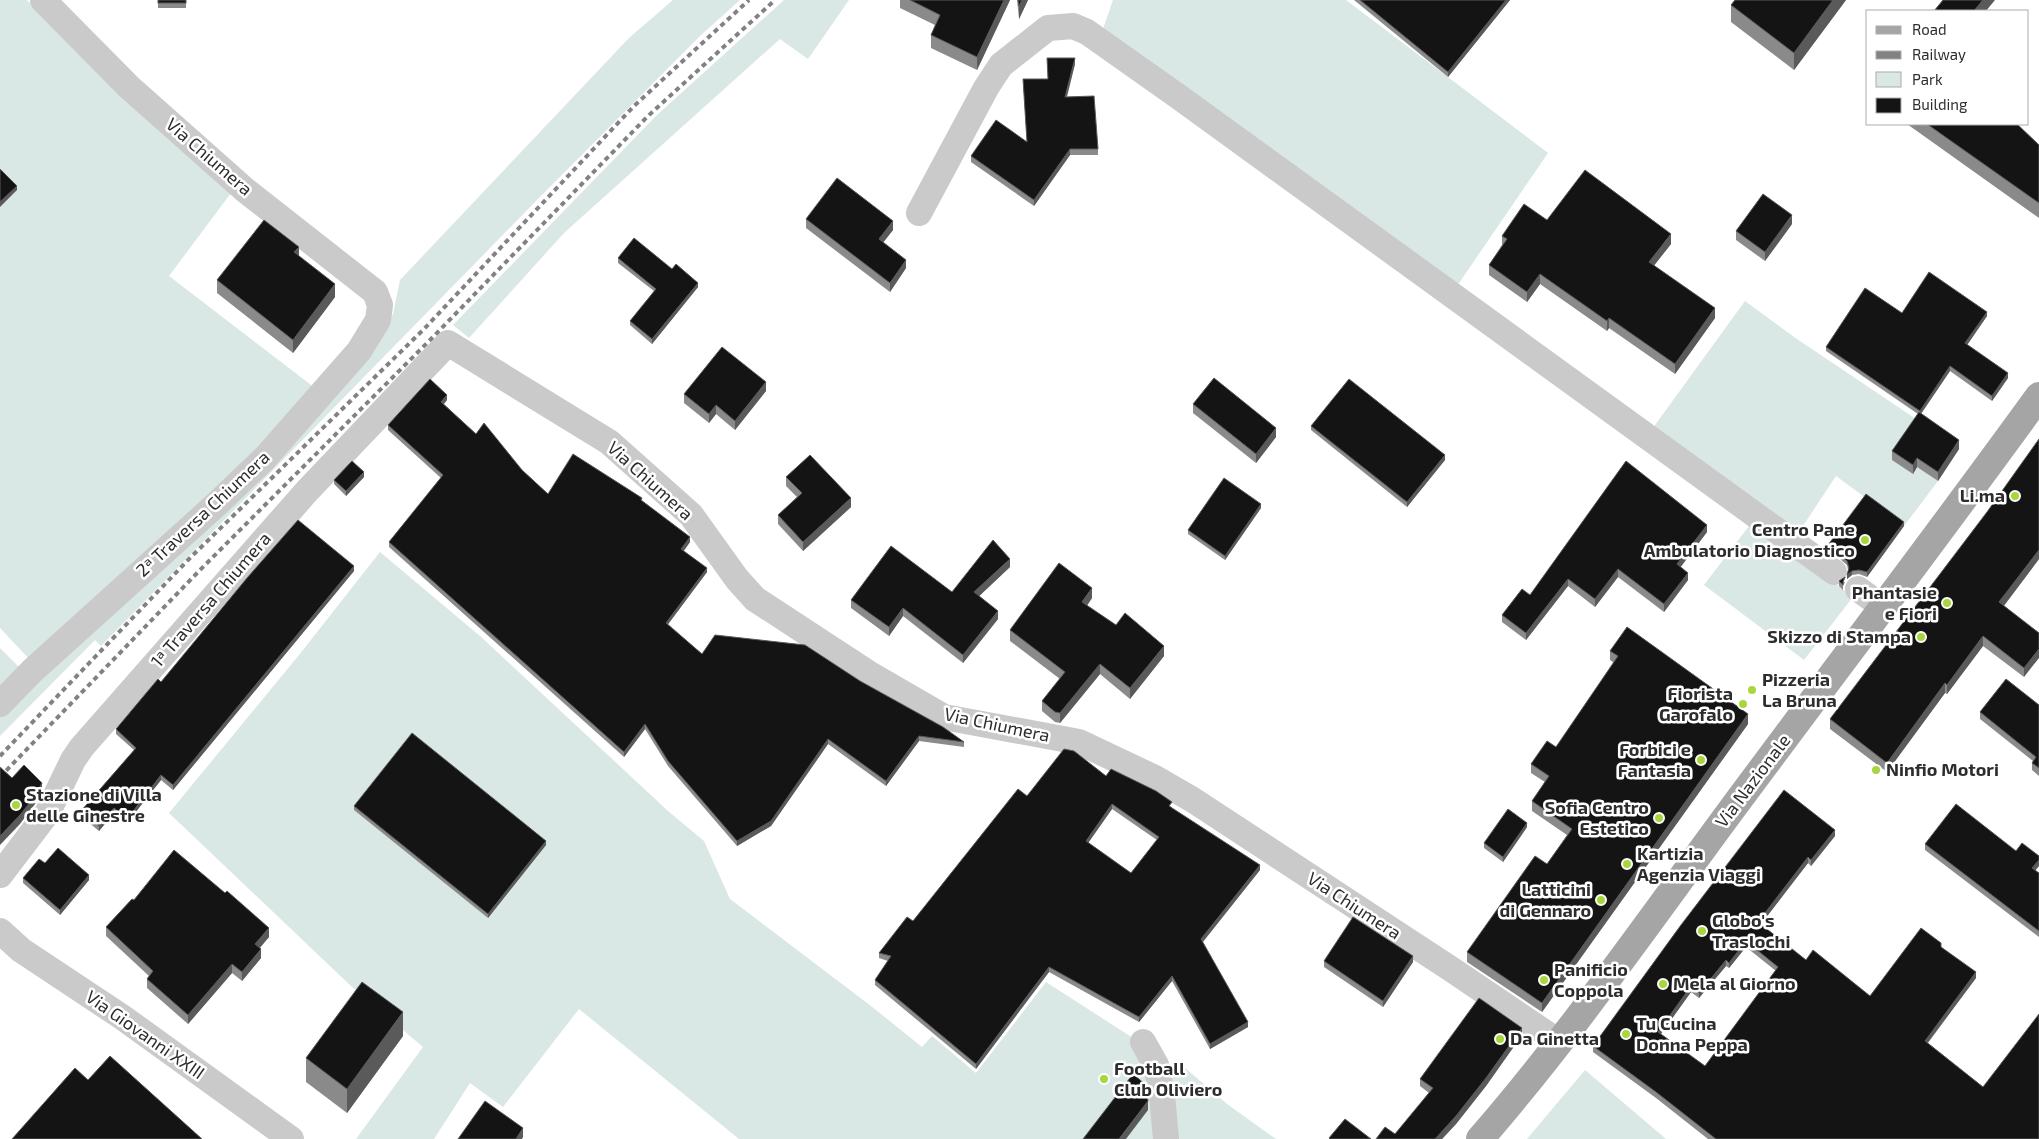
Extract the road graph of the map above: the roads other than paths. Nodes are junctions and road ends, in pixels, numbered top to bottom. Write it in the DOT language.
graph roads {
  1 [pos="43,0"];
  2 [pos="919,213"];
  3 [pos="380,305"];
  4 [pos="448,343"];
  5 [pos="2039,396"];
  6 [pos="1834,572"];
  7 [pos="1858,590"];
  8 [pos="1883,607"];
  9 [pos="0,704"];
  10 [pos="0,875"];
  11 [pos="0,932"];
  12 [pos="1144,1042"];
  13 [pos="1559,1042"];
  14 [pos="291,1139"];
  15 [pos="1166,1139"];
  16 [pos="1480,1139"];
  1 -- 3 [label="street, Via Chiumera"];
  2 -- 6 [label="street"];
  3 -- 9 [label="street, 2ª Traversa Chiumera"];
  4 -- 10 [label="street, 1ª Traversa Chiumera"];
  4 -- 13 [label="street, Via Chiumera"];
  5 -- 8 [label="main road, Via Nazionale"];
  7 -- 8 [label="street"];
  8 -- 13 [label="main road, Via Nazionale"];
  11 -- 14 [label="street, Via Giovanni XXIII"];
  12 -- 15 [label="street"];
  13 -- 16 [label="main road, Via Nazionale"];
}
